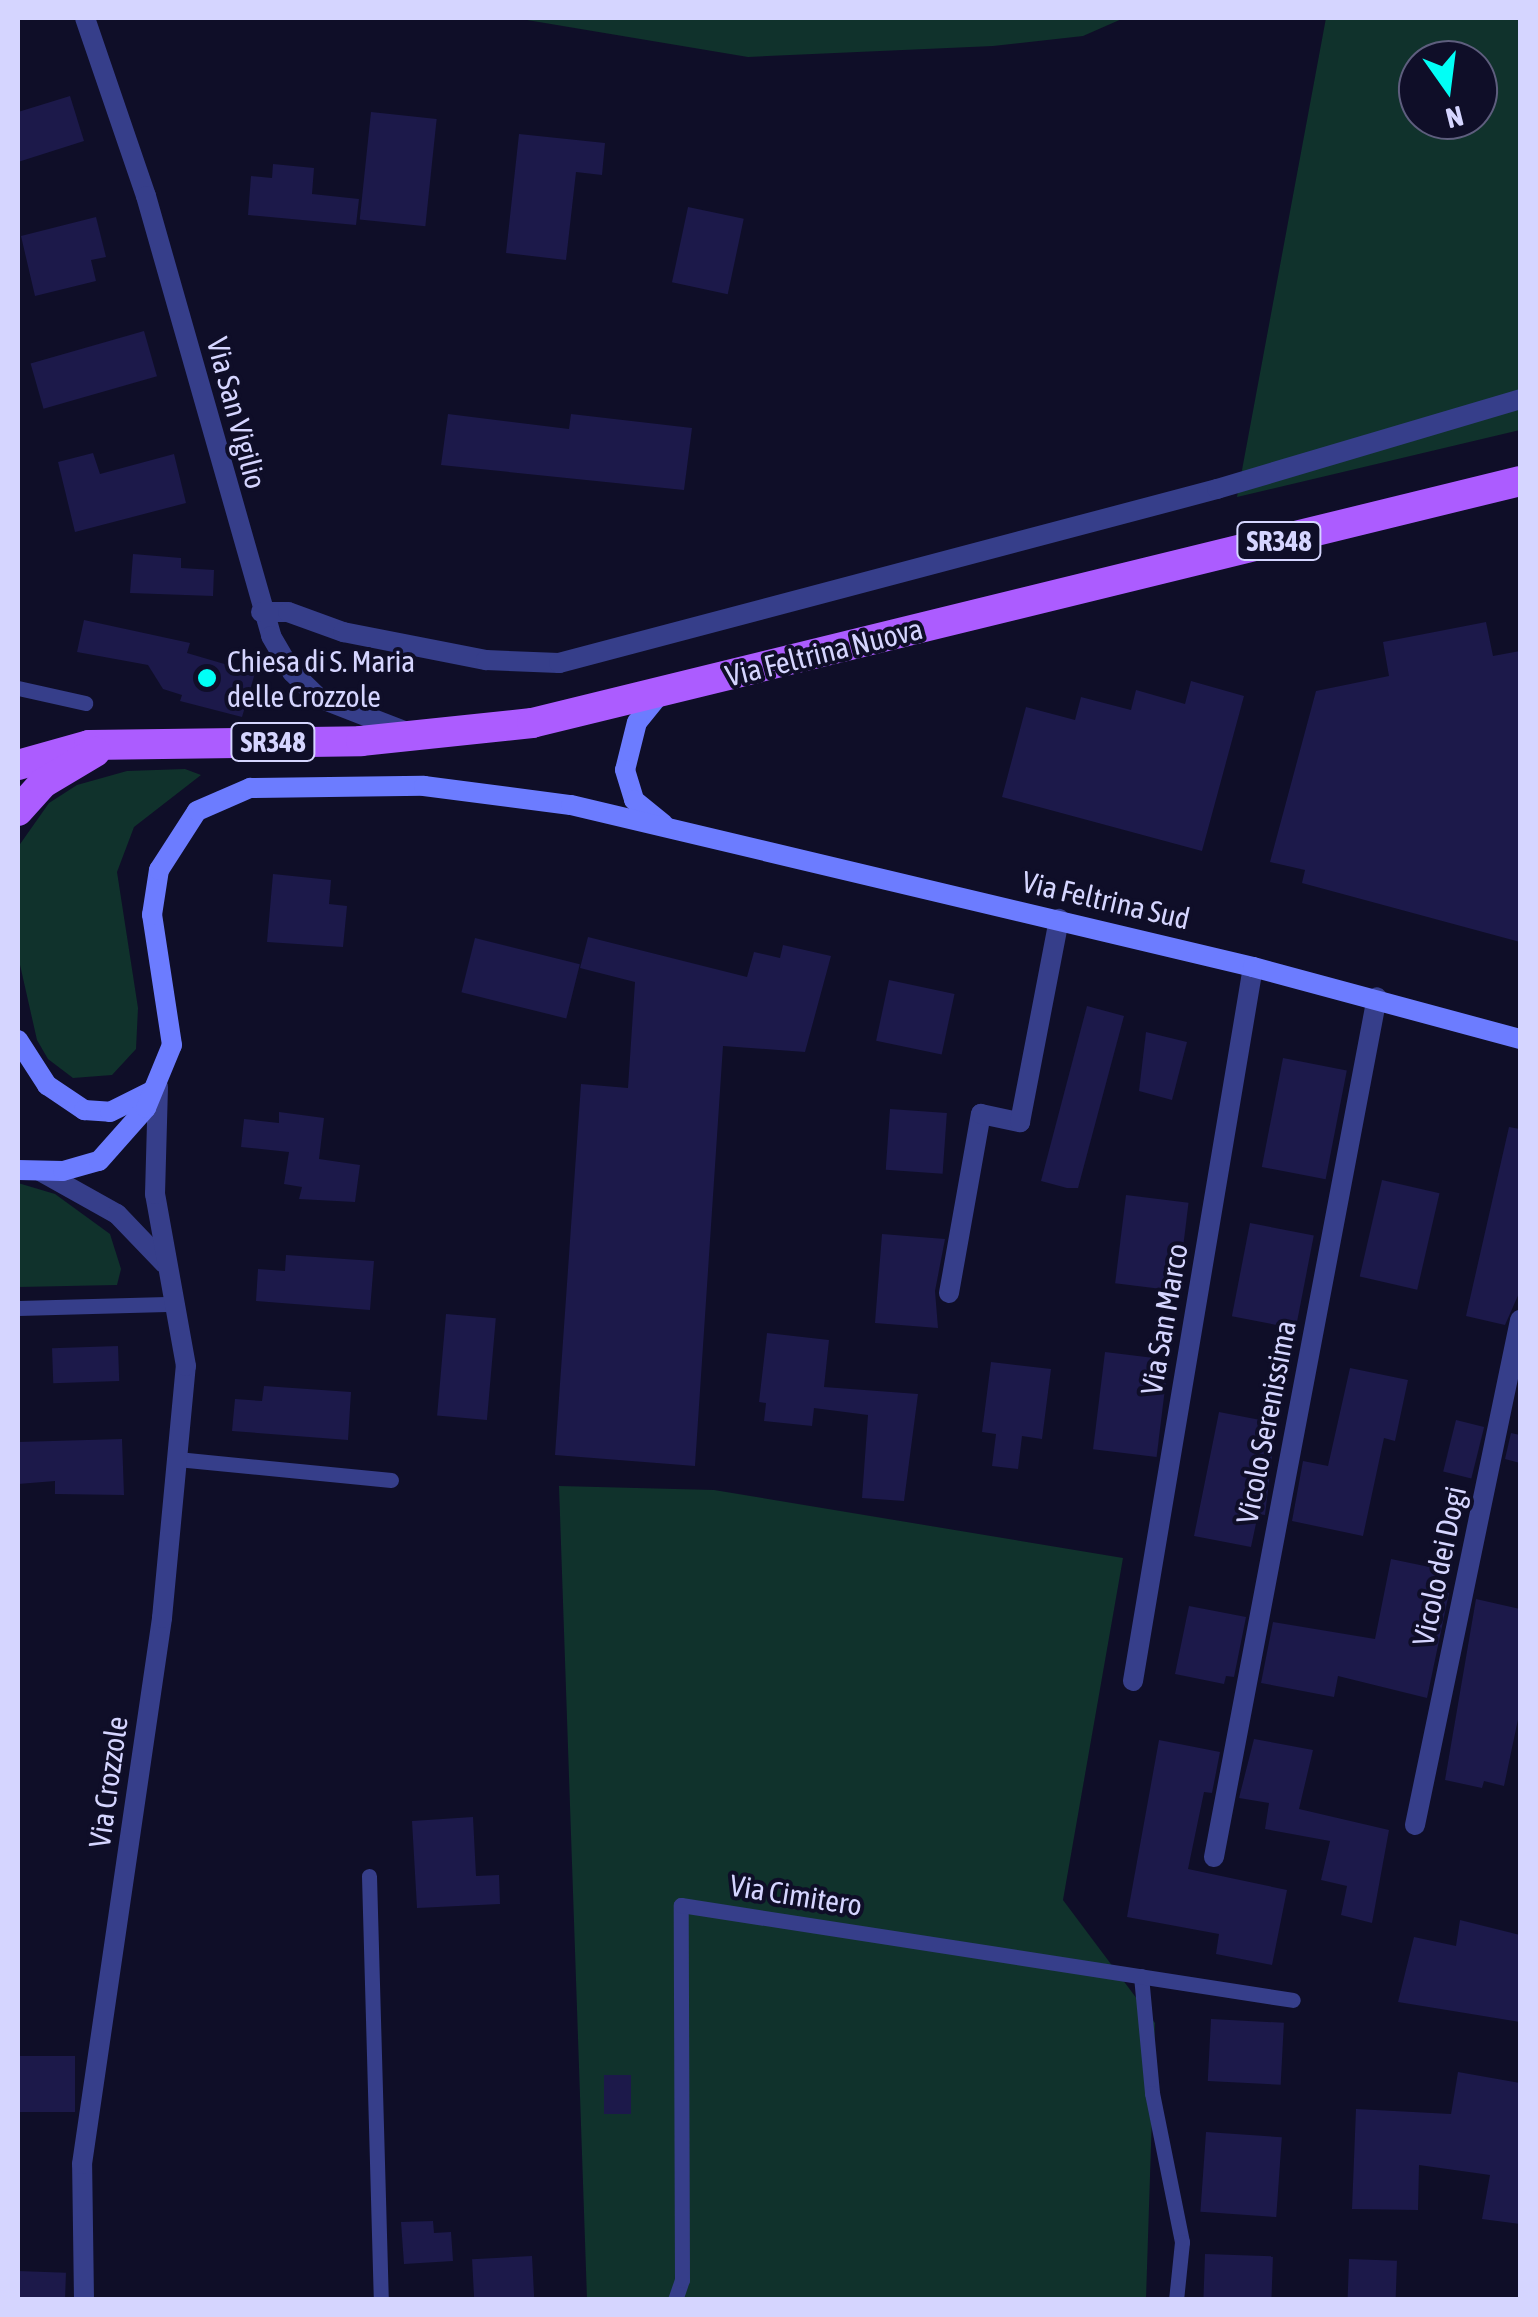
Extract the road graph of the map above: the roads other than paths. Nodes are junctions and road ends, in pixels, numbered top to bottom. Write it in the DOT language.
graph roads {
  1 [pos="85,18"];
  2 [pos="1520,399"];
  3 [pos="1520,481"];
  4 [pos="261,612"];
  5 [pos="18,688"];
  6 [pos="663,692"];
  7 [pos="86,703"];
  8 [pos="430,737"];
  9 [pos="117,745"];
  10 [pos="18,765"];
  11 [pos="18,811"];
  12 [pos="674,830"];
  13 [pos="1058,919"];
  14 [pos="1254,966"];
  15 [pos="1377,998"];
  16 [pos="1520,1039"];
  17 [pos="18,1040"];
  18 [pos="159,1084"];
  19 [pos="18,1170"];
  20 [pos="40,1171"];
  21 [pos="170,1274"];
  22 [pos="950,1293"];
  23 [pos="176,1304"];
  24 [pos="18,1308"];
  25 [pos="1520,1320"];
  26 [pos="177,1459"];
  27 [pos="392,1480"];
  28 [pos="1132,1681"];
  29 [pos="1415,1825"];
  30 [pos="1214,1857"];
  31 [pos="369,1876"];
  32 [pos="1141,1976"];
  33 [pos="1293,2000"];
  34 [pos="84,2300"];
  35 [pos="381,2300"];
  36 [pos="675,2300"];
  37 [pos="1176,2300"];
  1 -- 4 [label="street, Via San Vigilio"];
  2 -- 4 [label="street"];
  3 -- 6 [label="main road, Via Feltrina Nuova / SR348"];
  4 -- 8 [label="street, Via San Vigilio"];
  5 -- 7 [label="lane"];
  6 -- 8 [label="main road, Via Feltrina Nuova / SR348"];
  6 -- 12 [label="main road, Via Feltrina Sud"];
  8 -- 9 [label="main road, Via Feltrina Nuova / SR348"];
  9 -- 10 [label="main road, Via Feltrina Nuova / SR348"];
  9 -- 11 [label="main road, Via Feltrina Nuova / SR348"];
  12 -- 13 [label="main road, Via Feltrina Sud"];
  12 -- 18 [label="main road, Via Feltrina Sud"];
  13 -- 14 [label="main road, Via Feltrina Sud"];
  13 -- 22 [label="street"];
  14 -- 15 [label="main road, Via Feltrina Sud"];
  14 -- 28 [label="street, Via San Marco"];
  15 -- 16 [label="main road, Via Feltrina Sud"];
  15 -- 30 [label="street, Vicolo Serenissima"];
  17 -- 18 [label="main road"];
  18 -- 20 [label="main road, Via Feltrina Sud"];
  18 -- 21 [label="street, Via Crozzole"];
  19 -- 20 [label="main road, Via Feltrina Sud"];
  20 -- 21 [label="street"];
  21 -- 23 [label="street, Via Crozzole"];
  23 -- 24 [label="lane"];
  23 -- 26 [label="street, Via Crozzole"];
  25 -- 29 [label="street, Vicolo dei Dogi"];
  26 -- 27 [label="lane"];
  26 -- 34 [label="street, Via Crozzole"];
  31 -- 35 [label="lane"];
  32 -- 33 [label="lane, Via Cimitero"];
  32 -- 36 [label="lane, Via Cimitero"];
  32 -- 37 [label="lane"];
}
